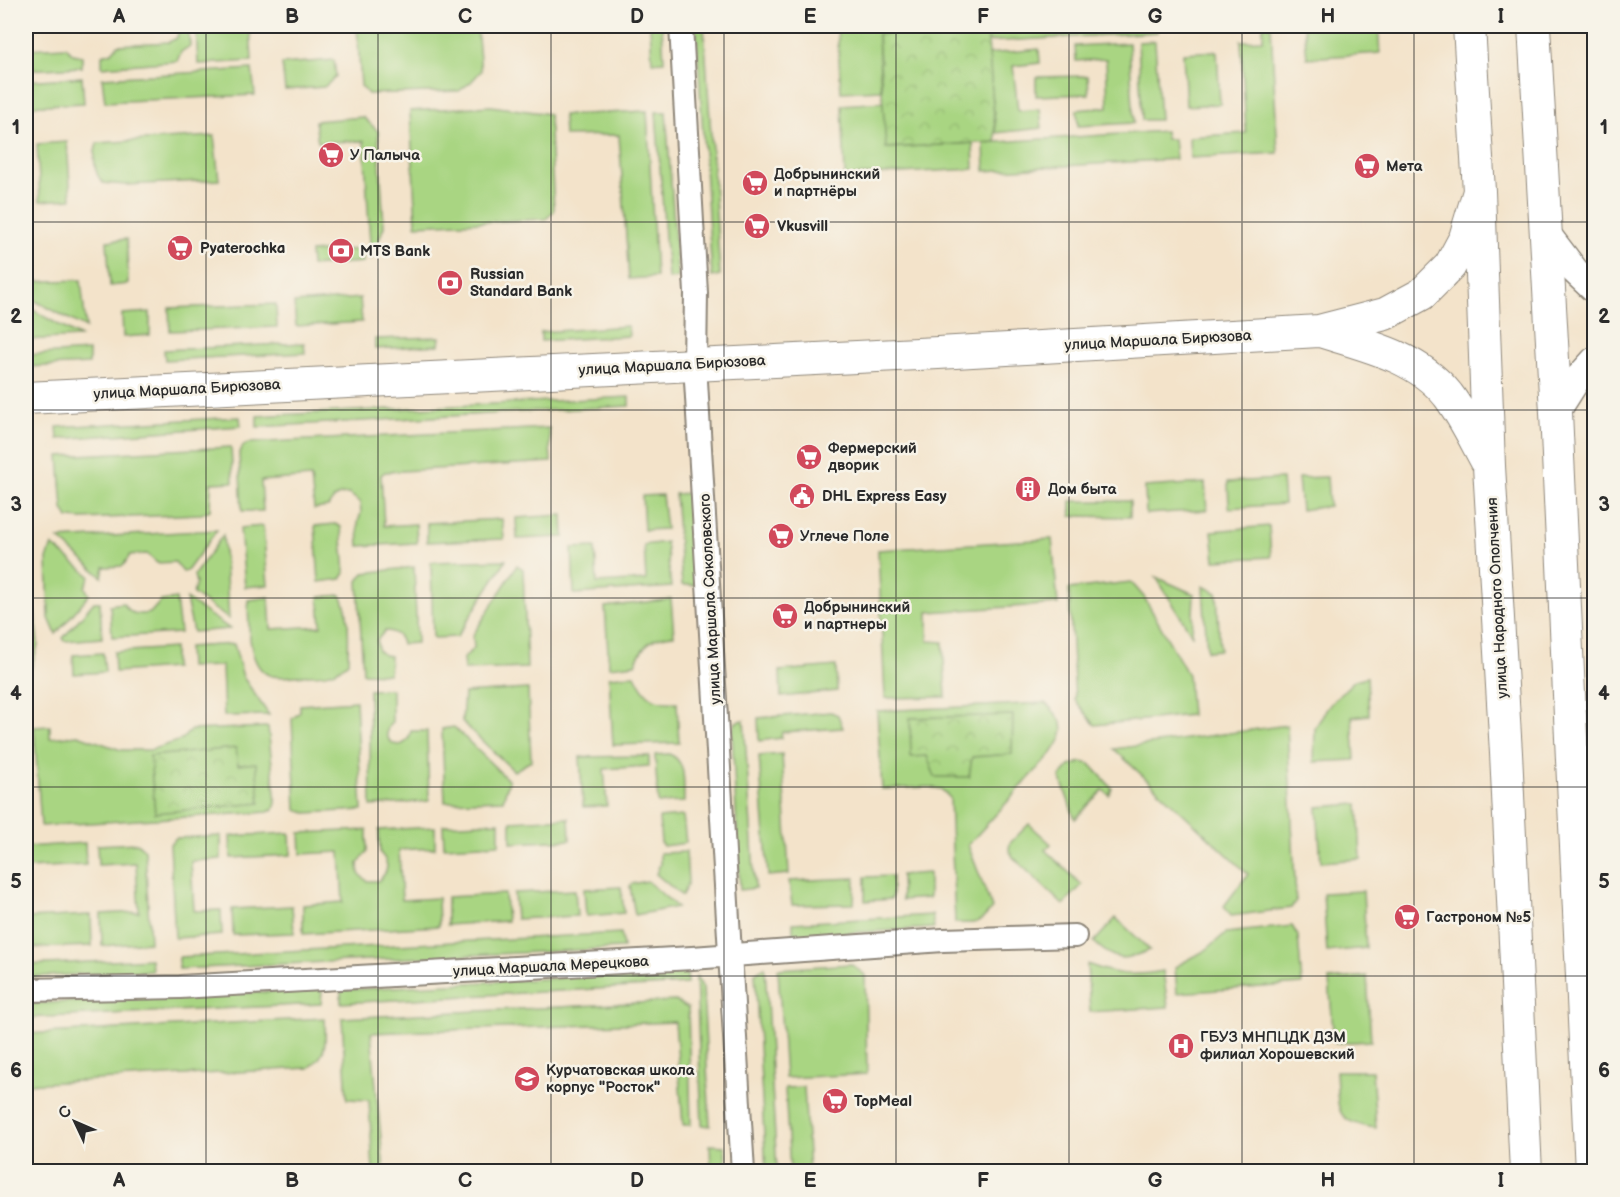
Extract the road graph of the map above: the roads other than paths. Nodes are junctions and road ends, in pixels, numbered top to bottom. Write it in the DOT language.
graph roads {
  1 [pos="681,26"];
  2 [pos="1469,26"];
  3 [pos="1534,26"];
  4 [pos="1479,191"];
  5 [pos="1546,233"];
  6 [pos="1594,289"];
  7 [pos="1319,331"];
  8 [pos="1594,361"];
  9 [pos="695,364"];
  10 [pos="26,398"];
  11 [pos="1556,412"];
  12 [pos="1489,466"];
  13 [pos="1586,879"];
  14 [pos="1075,936"];
  15 [pos="729,955"];
  16 [pos="1594,963"];
  17 [pos="26,990"];
  18 [pos="743,1172"];
  19 [pos="1526,1172"];
  20 [pos="1591,1172"];
  1 -- 9 [label="street, улица Маршала Соколовского"];
  2 -- 4 [label="main road, улица Народного Ополчения"];
  3 -- 5 [label="main road"];
  4 -- 7 [label="main road, улица Маршала Бирюзова"];
  4 -- 12 [label="main road, улица Народного Ополчения"];
  5 -- 6 [label="street"];
  5 -- 11 [label="main road"];
  7 -- 9 [label="main road, улица Маршала Бирюзова"];
  7 -- 12 [label="main road, улица Маршала Бирюзова"];
  8 -- 11 [label="street"];
  9 -- 10 [label="main road, улица Маршала Бирюзова"];
  9 -- 15 [label="street, улица Маршала Соколовского"];
  11 -- 13 [label="main road"];
  12 -- 19 [label="main road, улица Народного Ополчения"];
  13 -- 16 [label="street"];
  13 -- 20 [label="main road"];
  14 -- 15 [label="street, улица Маршала Мерецкова"];
  15 -- 17 [label="street, улица Маршала Мерецкова"];
  15 -- 18 [label="street, улица Маршала Соколовского"];
}
